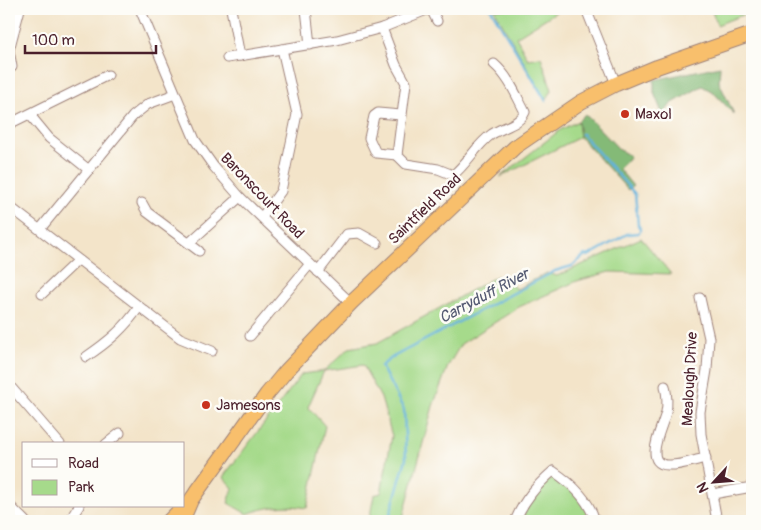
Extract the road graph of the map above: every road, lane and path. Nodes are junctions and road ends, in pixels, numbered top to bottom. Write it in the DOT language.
graph roads {
  1 [pos="20,9"];
  2 [pos="140,9"];
  3 [pos="231,9"];
  4 [pos="306,9"];
  5 [pos="430,9"];
  6 [pos="586,9"];
  7 [pos="437,21"];
  8 [pos="382,28"];
  9 [pos="752,34"];
  10 [pos="310,45"];
  11 [pos="282,49"];
  12 [pos="240,56"];
  13 [pos="228,58"];
  14 [pos="494,64"];
  15 [pos="12,67"];
  16 [pos="108,75"];
  17 [pos="616,84"];
  18 [pos="175,94"];
  19 [pos="30,115"];
  20 [pos="401,115"];
  21 [pos="9,124"];
  22 [pos="397,155"];
  23 [pos="89,170"];
  24 [pos="240,197"];
  25 [pos="142,203"];
  26 [pos="10,209"];
  27 [pos="262,217"];
  28 [pos="41,228"];
  29 [pos="190,243"];
  30 [pos="378,243"];
  31 [pos="199,251"];
  32 [pos="78,260"];
  33 [pos="310,264"];
  34 [pos="318,272"];
  35 [pos="42,294"];
  36 [pos="700,298"];
  37 [pos="351,303"];
  38 [pos="139,307"];
  39 [pos="250,336"];
  40 [pos="212,351"];
  41 [pos="86,357"];
  42 [pos="9,385"];
  43 [pos="665,386"];
  44 [pos="120,433"];
  45 [pos="58,442"];
  46 [pos="109,442"];
  47 [pos="706,458"];
  48 [pos="752,487"];
  49 [pos="713,494"];
  50 [pos="191,500"];
  51 [pos="9,506"];
  52 [pos="185,506"];
  53 [pos="78,508"];
  54 [pos="183,508"];
  55 [pos="26,521"];
  56 [pos="69,521"];
  57 [pos="169,521"];
  58 [pos="182,521"];
  59 [pos="515,521"];
  60 [pos="595,521"];
  61 [pos="717,521"];
  1 -- 15 [label="street"];
  2 -- 18 [label="street, Baronscourt Road"];
  3 -- 12 [label="street"];
  4 -- 10 [label="street"];
  5 -- 7 [label="street"];
  5 -- 8 [label="street"];
  6 -- 17 [label="street"];
  8 -- 10 [label="street"];
  8 -- 20 [label="street"];
  9 -- 17 [label="highway, Saintfield Road"];
  10 -- 11 [label="street"];
  11 -- 12 [label="street"];
  11 -- 27 [label="street"];
  12 -- 13 [label="street"];
  14 -- 22 [label="street"];
  16 -- 19 [label="street"];
  17 -- 37 [label="highway, Saintfield Road"];
  18 -- 23 [label="street"];
  18 -- 24 [label="street, Baronscourt Road"];
  19 -- 21 [label="street"];
  19 -- 23 [label="street"];
  20 -- 22 [label="street"];
  20 -- 22 [label="street"];
  23 -- 28 [label="street"];
  24 -- 27 [label="street, Baronscourt Road"];
  24 -- 29 [label="street"];
  25 -- 29 [label="street"];
  26 -- 28 [label="street"];
  27 -- 33 [label="street, Baronscourt Road"];
  28 -- 32 [label="street"];
  29 -- 31 [label="street"];
  30 -- 34 [label="street"];
  32 -- 35 [label="street"];
  32 -- 38 [label="street"];
  33 -- 34 [label="street, Baronscourt Road"];
  33 -- 39 [label="street"];
  34 -- 37 [label="street, Baronscourt Road"];
  36 -- 47 [label="street, Mealough Drive"];
  37 -- 50 [label="highway, Saintfield Road"];
  38 -- 40 [label="street"];
  38 -- 41 [label="street"];
  42 -- 45 [label="street"];
  43 -- 47 [label="street"];
  44 -- 46 [label="street"];
  47 -- 49 [label="street, Mealough Drive"];
  48 -- 49 [label="street"];
  49 -- 61 [label="street, Mealough Drive"];
  50 -- 52 [label="highway, Saintfield Road"];
  50 -- 58 [label="highway, Saintfield Road"];
  51 -- 55 [label="street"];
  53 -- 56 [label="street"];
  54 -- 57 [label="highway, Saintfield Road"];
  59 -- 60 [label="street"];
}
